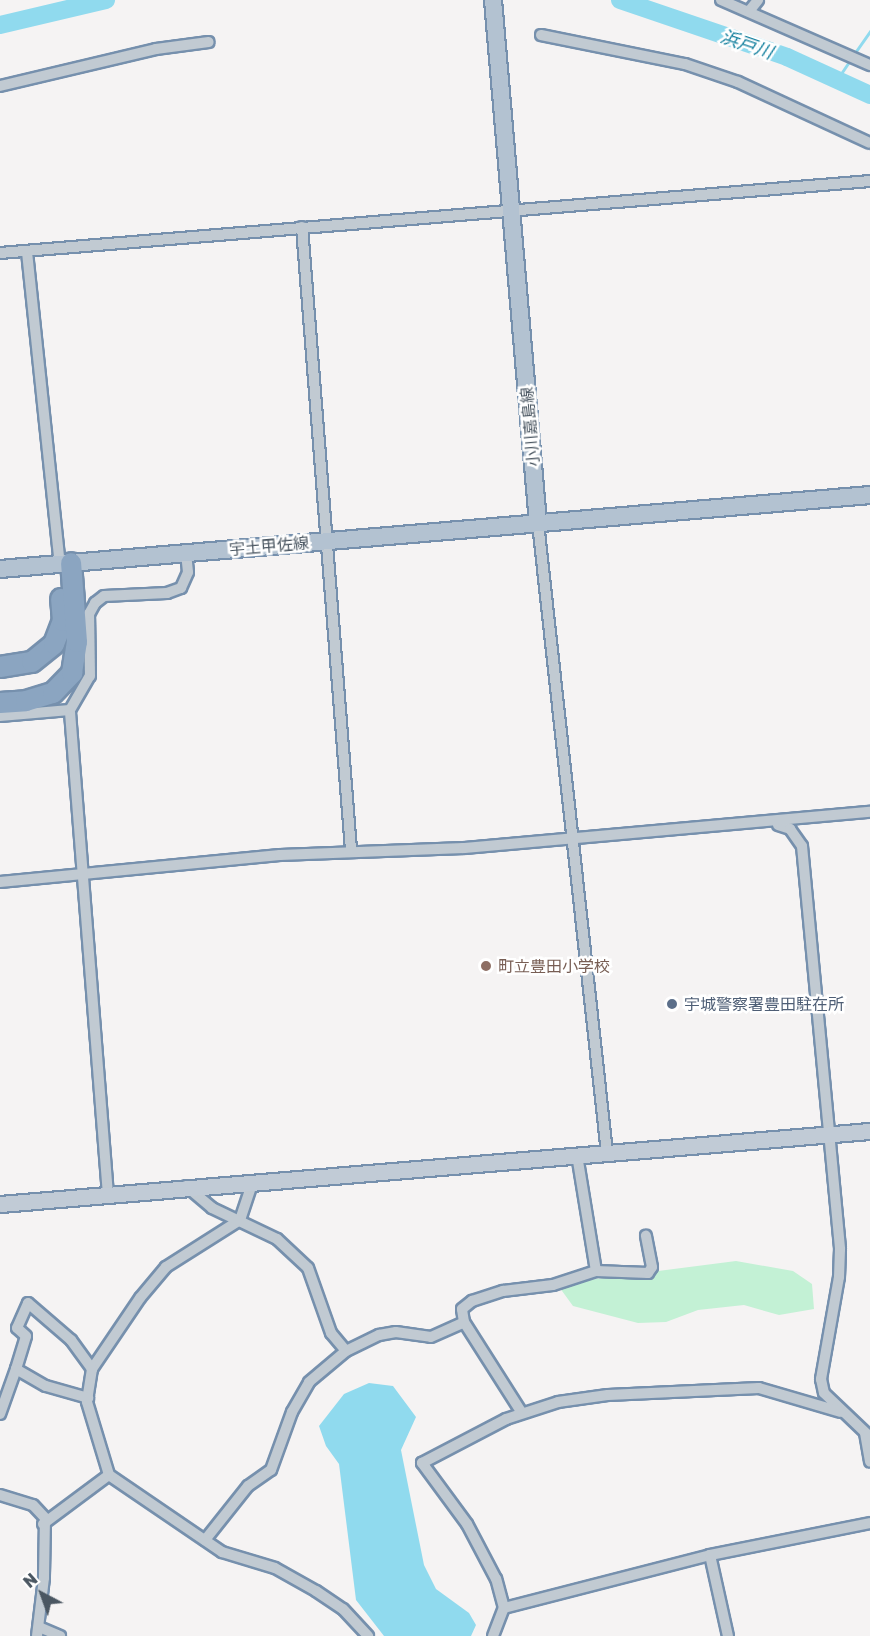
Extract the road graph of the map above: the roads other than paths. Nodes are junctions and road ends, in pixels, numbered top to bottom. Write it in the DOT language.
graph roads {
  1 [pos="493,0"];
  2 [pos="720,0"];
  3 [pos="758,0"];
  4 [pos="750,10"];
  5 [pos="541,35"];
  6 [pos="209,42"];
  7 [pos="870,65"];
  8 [pos="0,86"];
  9 [pos="870,143"];
  10 [pos="870,181"];
  11 [pos="509,210"];
  12 [pos="302,228"];
  13 [pos="27,252"];
  14 [pos="0,254"];
  15 [pos="870,495"];
  16 [pos="538,523"];
  17 [pos="328,541"];
  18 [pos="186,553"];
  19 [pos="65,563"];
  20 [pos="0,569"];
  21 [pos="0,667"];
  22 [pos="0,703"];
  23 [pos="70,710"];
  24 [pos="0,716"];
  25 [pos="870,812"];
  26 [pos="772,823"];
  27 [pos="572,838"];
  28 [pos="351,850"];
  29 [pos="81,874"];
  30 [pos="0,882"];
  31 [pos="870,1131"];
  32 [pos="829,1134"];
  33 [pos="607,1153"];
  34 [pos="577,1155"];
  35 [pos="253,1181"];
  36 [pos="186,1186"];
  37 [pos="108,1195"];
  38 [pos="0,1204"];
  39 [pos="240,1220"];
  40 [pos="646,1236"];
  41 [pos="596,1271"];
  42 [pos="464,1322"];
  43 [pos="346,1351"];
  44 [pos="16,1369"];
  45 [pos="92,1369"];
  46 [pos="88,1398"];
  47 [pos="841,1412"];
  48 [pos="522,1413"];
  49 [pos="0,1414"];
  50 [pos="866,1430"];
  51 [pos="870,1462"];
  52 [pos="109,1475"];
  53 [pos="0,1495"];
  54 [pos="870,1523"];
  55 [pos="44,1524"];
  56 [pos="205,1540"];
  57 [pos="710,1556"];
  58 [pos="504,1608"];
  59 [pos="38,1631"];
  60 [pos="60,1636"];
  61 [pos="368,1636"];
  62 [pos="493,1636"];
  63 [pos="728,1636"];
  1 -- 11 [label="main road, 小川嘉島線"];
  2 -- 4 [label="street"];
  3 -- 4 [label="street"];
  4 -- 7 [label="street"];
  5 -- 9 [label="street"];
  6 -- 8 [label="street"];
  10 -- 11 [label="street"];
  11 -- 12 [label="street"];
  11 -- 16 [label="main road, 小川嘉島線"];
  12 -- 13 [label="street"];
  12 -- 17 [label="street"];
  13 -- 14 [label="street"];
  13 -- 19 [label="street"];
  15 -- 16 [label="main road"];
  16 -- 17 [label="main road, 宇土甲佐線"];
  16 -- 27 [label="street"];
  17 -- 18 [label="main road, 宇土甲佐線"];
  17 -- 28 [label="street"];
  18 -- 19 [label="main road, 宇土甲佐線"];
  18 -- 23 [label="street"];
  19 -- 20 [label="main road, 宇土甲佐線"];
  19 -- 21 [label="highway"];
  19 -- 22 [label="highway"];
  23 -- 24 [label="street"];
  23 -- 29 [label="street"];
  25 -- 26 [label="street"];
  26 -- 27 [label="street"];
  26 -- 32 [label="street"];
  27 -- 28 [label="street"];
  27 -- 33 [label="street"];
  28 -- 29 [label="street"];
  29 -- 30 [label="street"];
  29 -- 37 [label="street"];
  31 -- 32 [label="street"];
  32 -- 33 [label="street"];
  32 -- 47 [label="street"];
  33 -- 34 [label="street"];
  34 -- 35 [label="street"];
  34 -- 41 [label="street"];
  35 -- 36 [label="street"];
  35 -- 39 [label="street"];
  36 -- 37 [label="street"];
  36 -- 39 [label="street"];
  37 -- 38 [label="street"];
  39 -- 43 [label="street"];
  39 -- 45 [label="street"];
  40 -- 41 [label="street"];
  41 -- 42 [label="street"];
  42 -- 43 [label="street"];
  42 -- 48 [label="street"];
  43 -- 56 [label="street"];
  44 -- 45 [label="street"];
  44 -- 46 [label="street"];
  44 -- 49 [label="street"];
  45 -- 46 [label="street"];
  46 -- 52 [label="street"];
  47 -- 48 [label="street"];
  47 -- 50 [label="street"];
  48 -- 58 [label="street"];
  50 -- 51 [label="street"];
  52 -- 55 [label="street"];
  52 -- 56 [label="street"];
  53 -- 55 [label="street"];
  54 -- 57 [label="street"];
  55 -- 59 [label="street"];
  56 -- 61 [label="street"];
  57 -- 58 [label="street"];
  57 -- 63 [label="street"];
  58 -- 62 [label="street"];
  59 -- 60 [label="street"];
}
